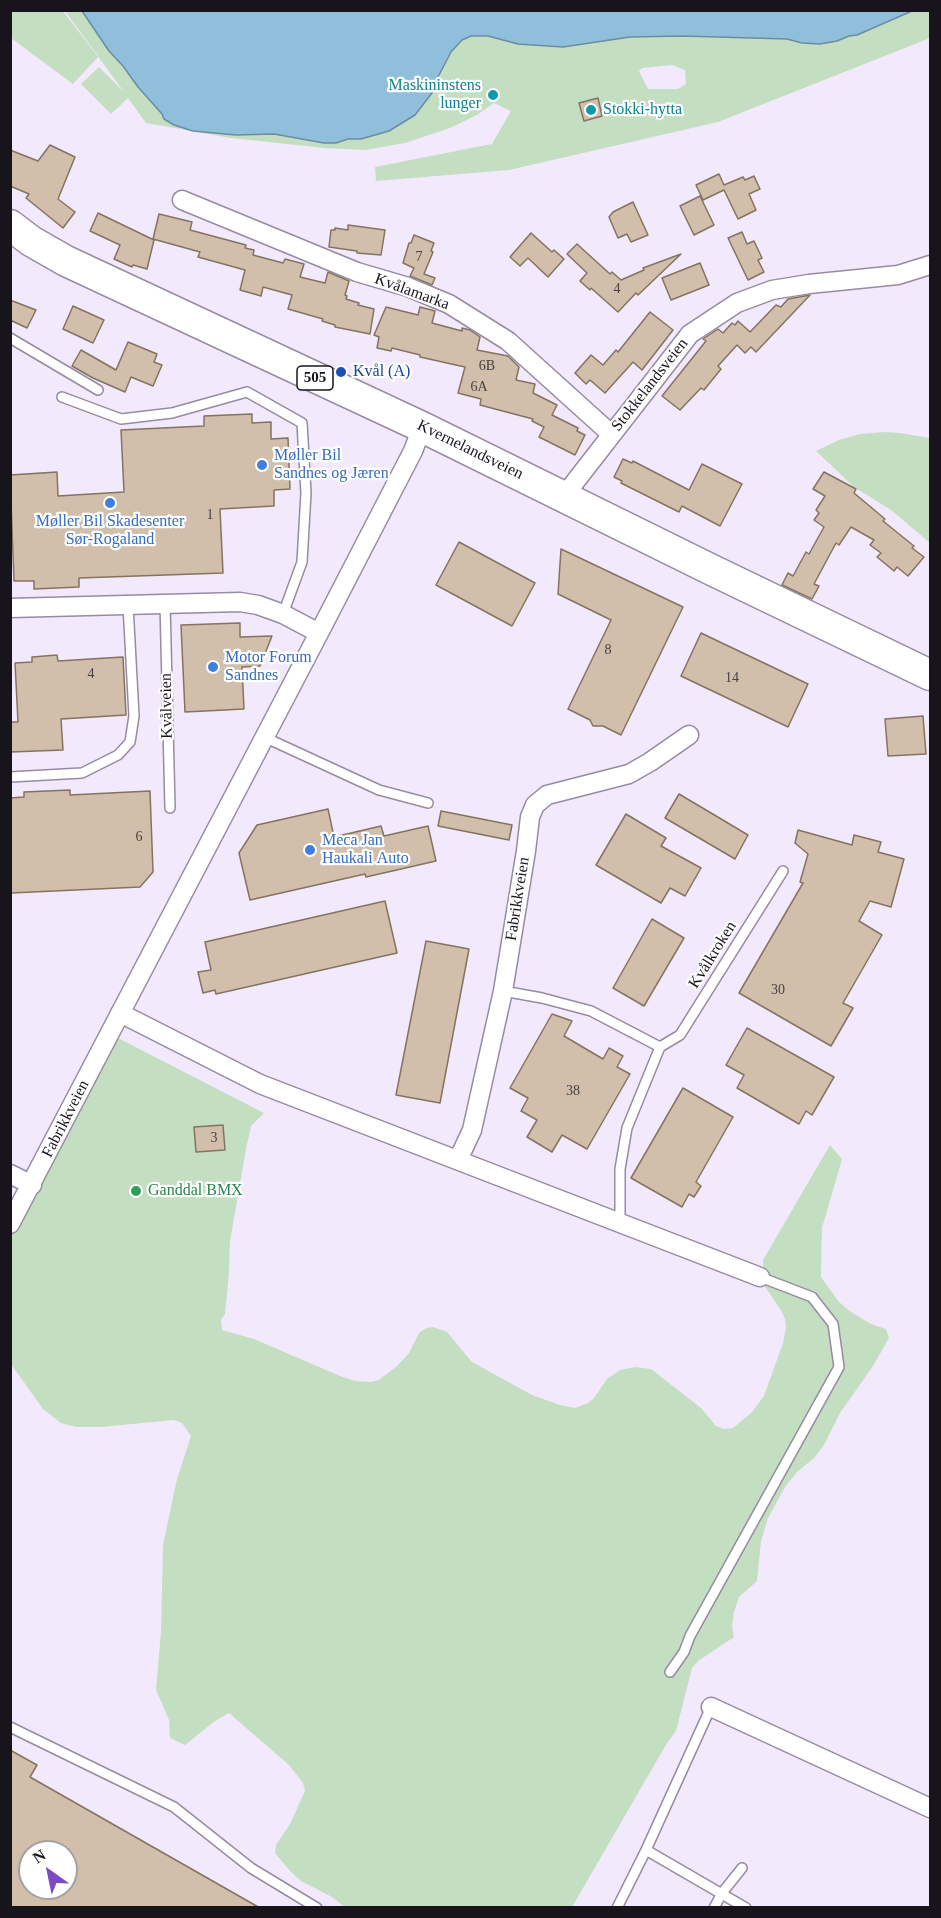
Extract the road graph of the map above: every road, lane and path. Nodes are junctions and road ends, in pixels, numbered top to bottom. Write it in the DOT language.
graph roads {
  1 [pos="182,200"];
  2 [pos="10,225"];
  3 [pos="930,265"];
  4 [pos="10,338"];
  5 [pos="98,390"];
  6 [pos="62,397"];
  7 [pos="422,427"];
  8 [pos="611,434"];
  9 [pos="564,496"];
  10 [pos="165,603"];
  11 [pos="128,605"];
  12 [pos="10,608"];
  13 [pos="283,614"];
  14 [pos="320,633"];
  15 [pos="930,675"];
  16 [pos="689,735"];
  17 [pos="264,737"];
  18 [pos="10,777"];
  19 [pos="428,803"];
  20 [pos="170,808"];
  21 [pos="783,871"];
  22 [pos="503,991"];
  23 [pos="120,1013"];
  24 [pos="660,1047"];
  25 [pos="458,1160"];
  26 [pos="10,1174"];
  27 [pos="32,1185"];
  28 [pos="620,1222"];
  29 [pos="10,1224"];
  30 [pos="760,1277"];
  31 [pos="670,1672"];
  32 [pos="711,1707"];
  33 [pos="10,1727"];
  34 [pos="930,1808"];
  35 [pos="646,1850"];
  36 [pos="742,1868"];
  37 [pos="722,1893"];
  38 [pos="317,1908"];
  39 [pos="617,1908"];
  40 [pos="714,1908"];
  41 [pos="746,1908"];
  1 -- 8 [label="street, Kvålamarka"];
  2 -- 7 [label="main road, Kvernelandsveien / 505"];
  3 -- 8 [label="street, Stokkelandsveien"];
  4 -- 5 [label="lane"];
  6 -- 13 [label="lane"];
  7 -- 9 [label="main road, Kvernelandsveien / 505"];
  7 -- 14 [label="street, Fabrikkveien"];
  8 -- 9 [label="street, Stokkelandsveien"];
  9 -- 15 [label="main road, Kvernelandsveien / 505"];
  10 -- 11 [label="street"];
  10 -- 13 [label="street"];
  10 -- 20 [label="lane, Kvålveien"];
  11 -- 12 [label="street"];
  11 -- 18 [label="lane"];
  13 -- 14 [label="street"];
  14 -- 17 [label="street, Fabrikkveien"];
  16 -- 22 [label="street, Fabrikkveien"];
  17 -- 19 [label="lane"];
  17 -- 23 [label="street, Fabrikkveien"];
  21 -- 24 [label="lane, Kvålkroken"];
  22 -- 24 [label="lane"];
  22 -- 25 [label="street, Fabrikkveien"];
  23 -- 25 [label="street"];
  23 -- 27 [label="street, Fabrikkveien"];
  24 -- 28 [label="lane"];
  25 -- 28 [label="street"];
  26 -- 27 [label="street"];
  27 -- 29 [label="street, Fabrikkveien"];
  28 -- 30 [label="street"];
  30 -- 31 [label="lane"];
  32 -- 34 [label="street"];
  32 -- 35 [label="lane"];
  33 -- 38 [label="lane"];
  35 -- 37 [label="lane"];
  35 -- 39 [label="lane"];
  36 -- 37 [label="lane"];
  37 -- 40 [label="lane"];
  37 -- 41 [label="lane"];
}
